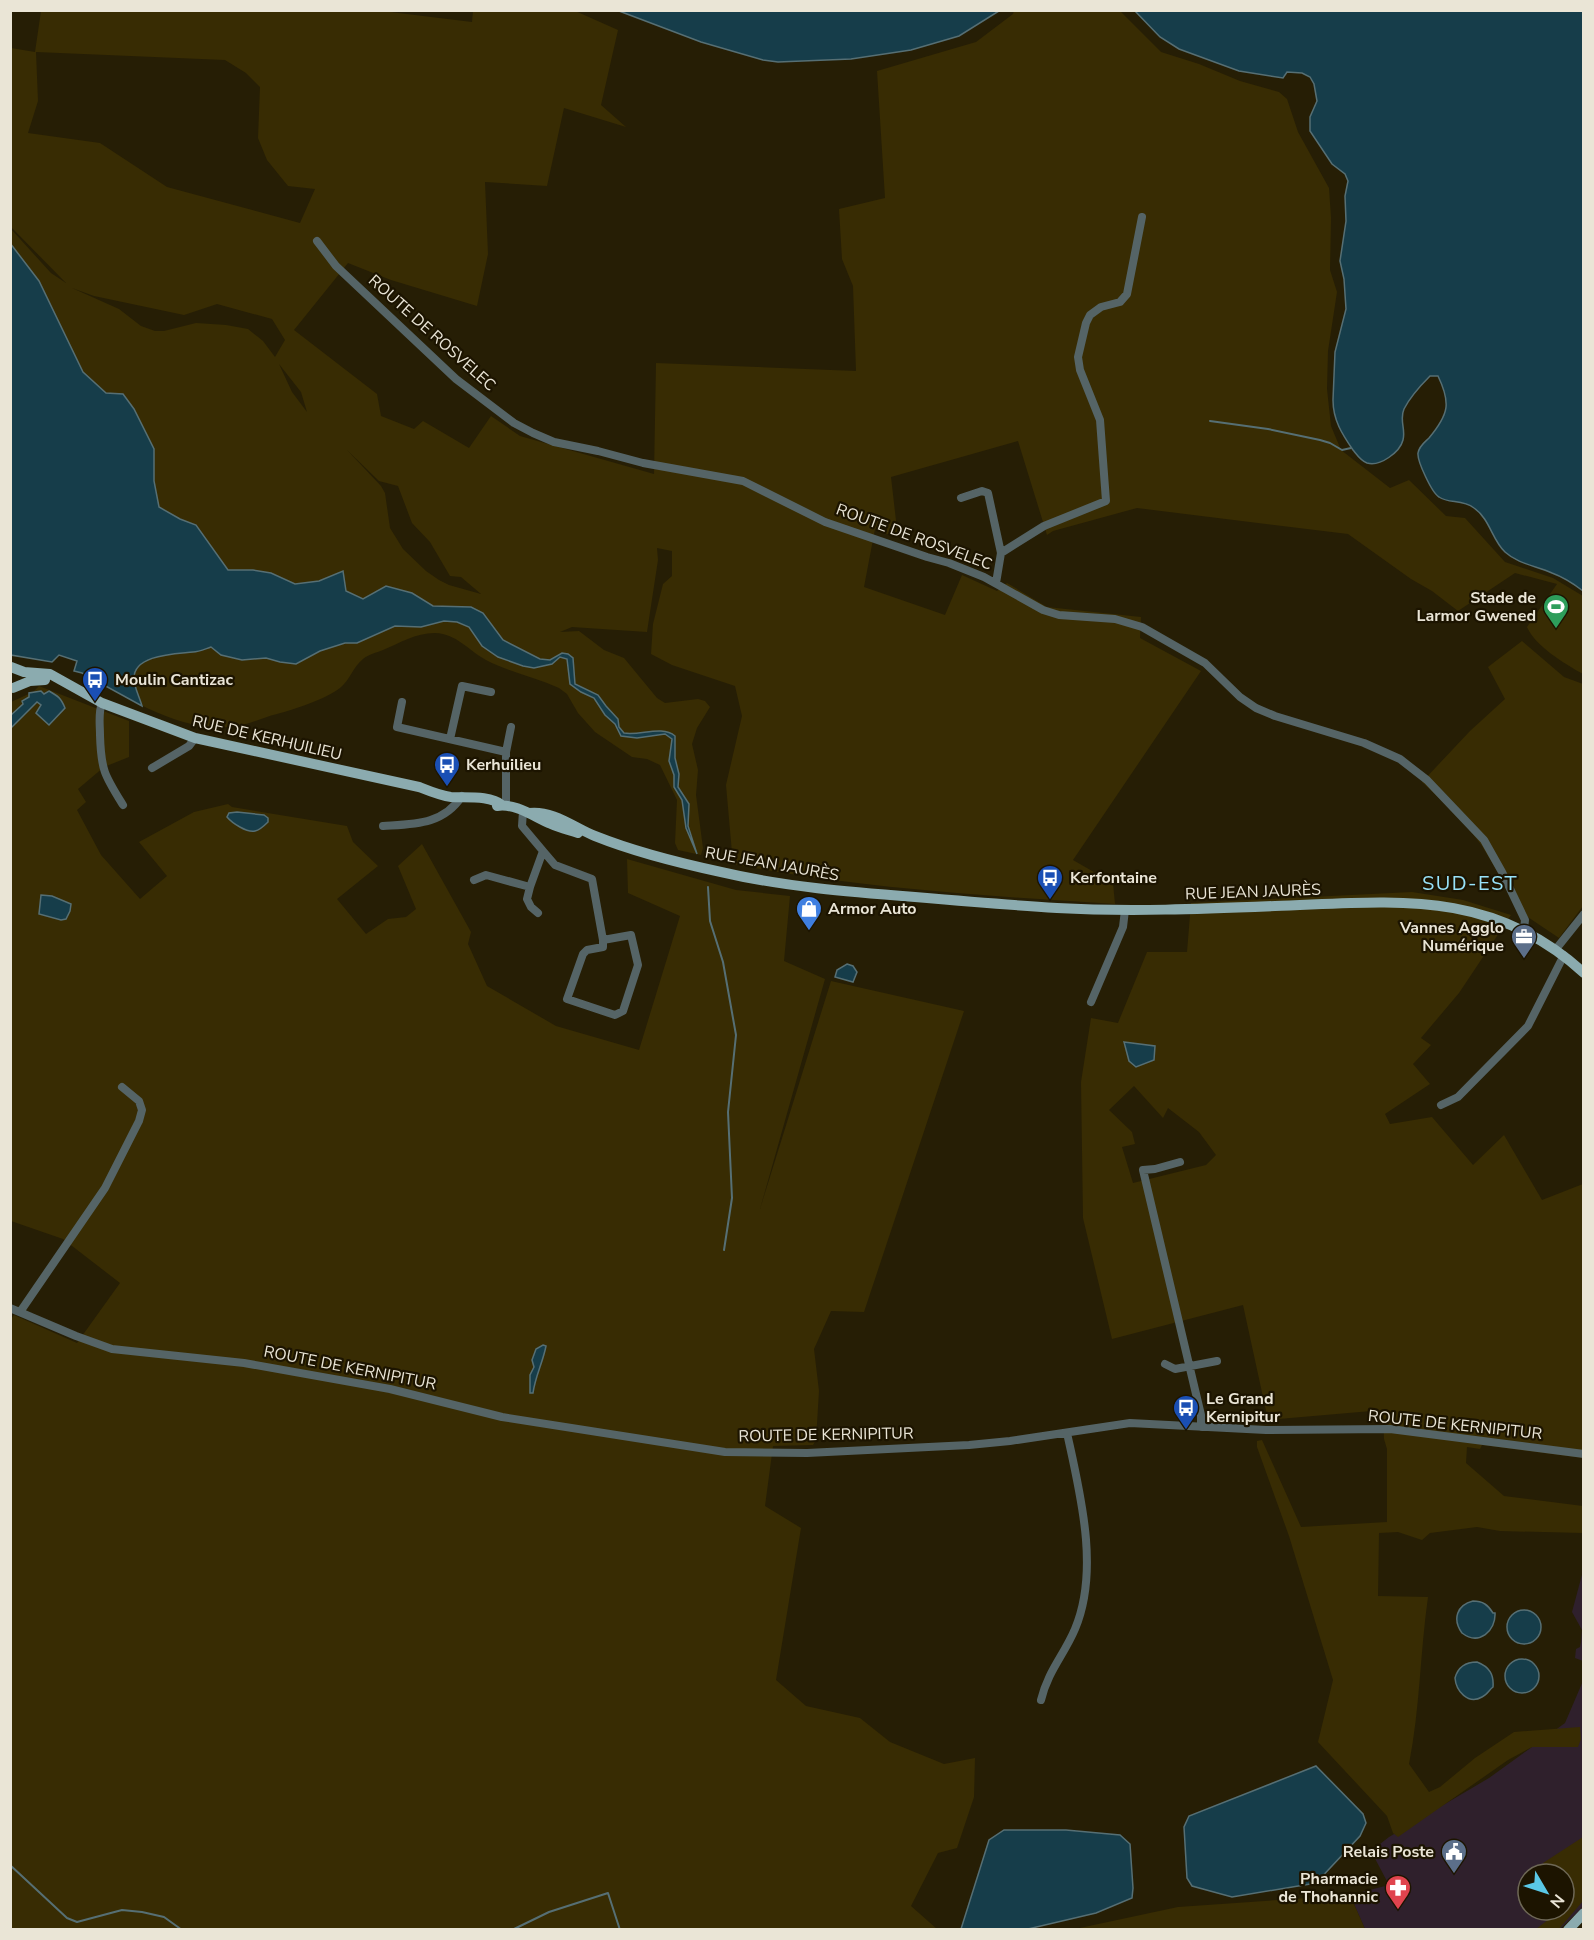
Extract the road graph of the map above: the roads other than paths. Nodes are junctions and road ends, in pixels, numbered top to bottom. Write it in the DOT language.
graph roads {
  1 [pos="1142,217"];
  2 [pos="317,241"];
  3 [pos="961,498"];
  4 [pos="1000,553"];
  5 [pos="996,583"];
  6 [pos="11,667"];
  7 [pos="12,689"];
  8 [pos="78,691"];
  9 [pos="491,692"];
  10 [pos="402,702"];
  11 [pos="102,703"];
  12 [pos="511,727"];
  13 [pos="195,738"];
  14 [pos="450,739"];
  15 [pos="506,752"];
  16 [pos="152,768"];
  17 [pos="460,796"];
  18 [pos="123,805"];
  19 [pos="504,805"];
  20 [pos="526,812"];
  21 [pos="383,826"];
  22 [pos="543,851"];
  23 [pos="474,880"];
  24 [pos="530,887"];
  25 [pos="1125,910"];
  26 [pos="538,913"];
  27 [pos="1584,914"];
  28 [pos="1580,924"];
  29 [pos="1524,929"];
  30 [pos="603,940"];
  31 [pos="1560,952"];
  32 [pos="1584,973"];
  33 [pos="1091,1002"];
  34 [pos="122,1087"];
  35 [pos="1441,1105"];
  36 [pos="1180,1162"];
  37 [pos="10,1308"];
  38 [pos="20,1312"];
  39 [pos="1217,1361"];
  40 [pos="1165,1364"];
  41 [pos="1189,1367"];
  42 [pos="1201,1426"];
  43 [pos="1067,1433"];
  44 [pos="1584,1454"];
  45 [pos="1041,1700"];
  46 [pos="1584,1913"];
  47 [pos="1568,1929"];
  1 -- 4 [label="street"];
  2 -- 5 [label="street, ROUTE DE ROSVELEC"];
  3 -- 4 [label="street"];
  4 -- 5 [label="street"];
  5 -- 29 [label="street, ROUTE DE ROSVELEC"];
  6 -- 7 [label="main road"];
  6 -- 8 [label="main road, RUE DE KERHUILIEU"];
  7 -- 8 [label="main road, RUE DE KERHUILIEU"];
  8 -- 11 [label="main road, RUE DE KERHUILIEU"];
  9 -- 14 [label="street"];
  10 -- 14 [label="street"];
  11 -- 13 [label="main road, RUE DE KERHUILIEU"];
  11 -- 18 [label="street"];
  12 -- 15 [label="street"];
  13 -- 16 [label="street"];
  13 -- 17 [label="main road, RUE DE KERHUILIEU"];
  14 -- 15 [label="street"];
  15 -- 19 [label="street"];
  17 -- 19 [label="main road, RUE DE KERHUILIEU"];
  17 -- 21 [label="street"];
  19 -- 20 [label="main road"];
  20 -- 22 [label="street"];
  20 -- 25 [label="main road, RUE JEAN JAURÈS"];
  22 -- 24 [label="street"];
  22 -- 30 [label="street"];
  23 -- 24 [label="street"];
  24 -- 26 [label="street"];
  25 -- 29 [label="main road, RUE JEAN JAURÈS"];
  25 -- 33 [label="street"];
  27 -- 28 [label="street"];
  28 -- 31 [label="street"];
  29 -- 31 [label="main road, RUE JEAN JAURÈS"];
  30 -- 30 [label="street"];
  31 -- 32 [label="main road, RUE JEAN JAURÈS"];
  31 -- 35 [label="street"];
  34 -- 38 [label="street"];
  36 -- 41 [label="street"];
  37 -- 38 [label="street, ROUTE DE KERNIPITUR"];
  38 -- 43 [label="street, ROUTE DE KERNIPITUR"];
  39 -- 41 [label="street"];
  40 -- 41 [label="street"];
  41 -- 42 [label="street"];
  42 -- 43 [label="street, ROUTE DE KERNIPITUR"];
  42 -- 44 [label="street, ROUTE DE KERNIPITUR"];
  43 -- 45 [label="street"];
  46 -- 47 [label="main road"];
}
